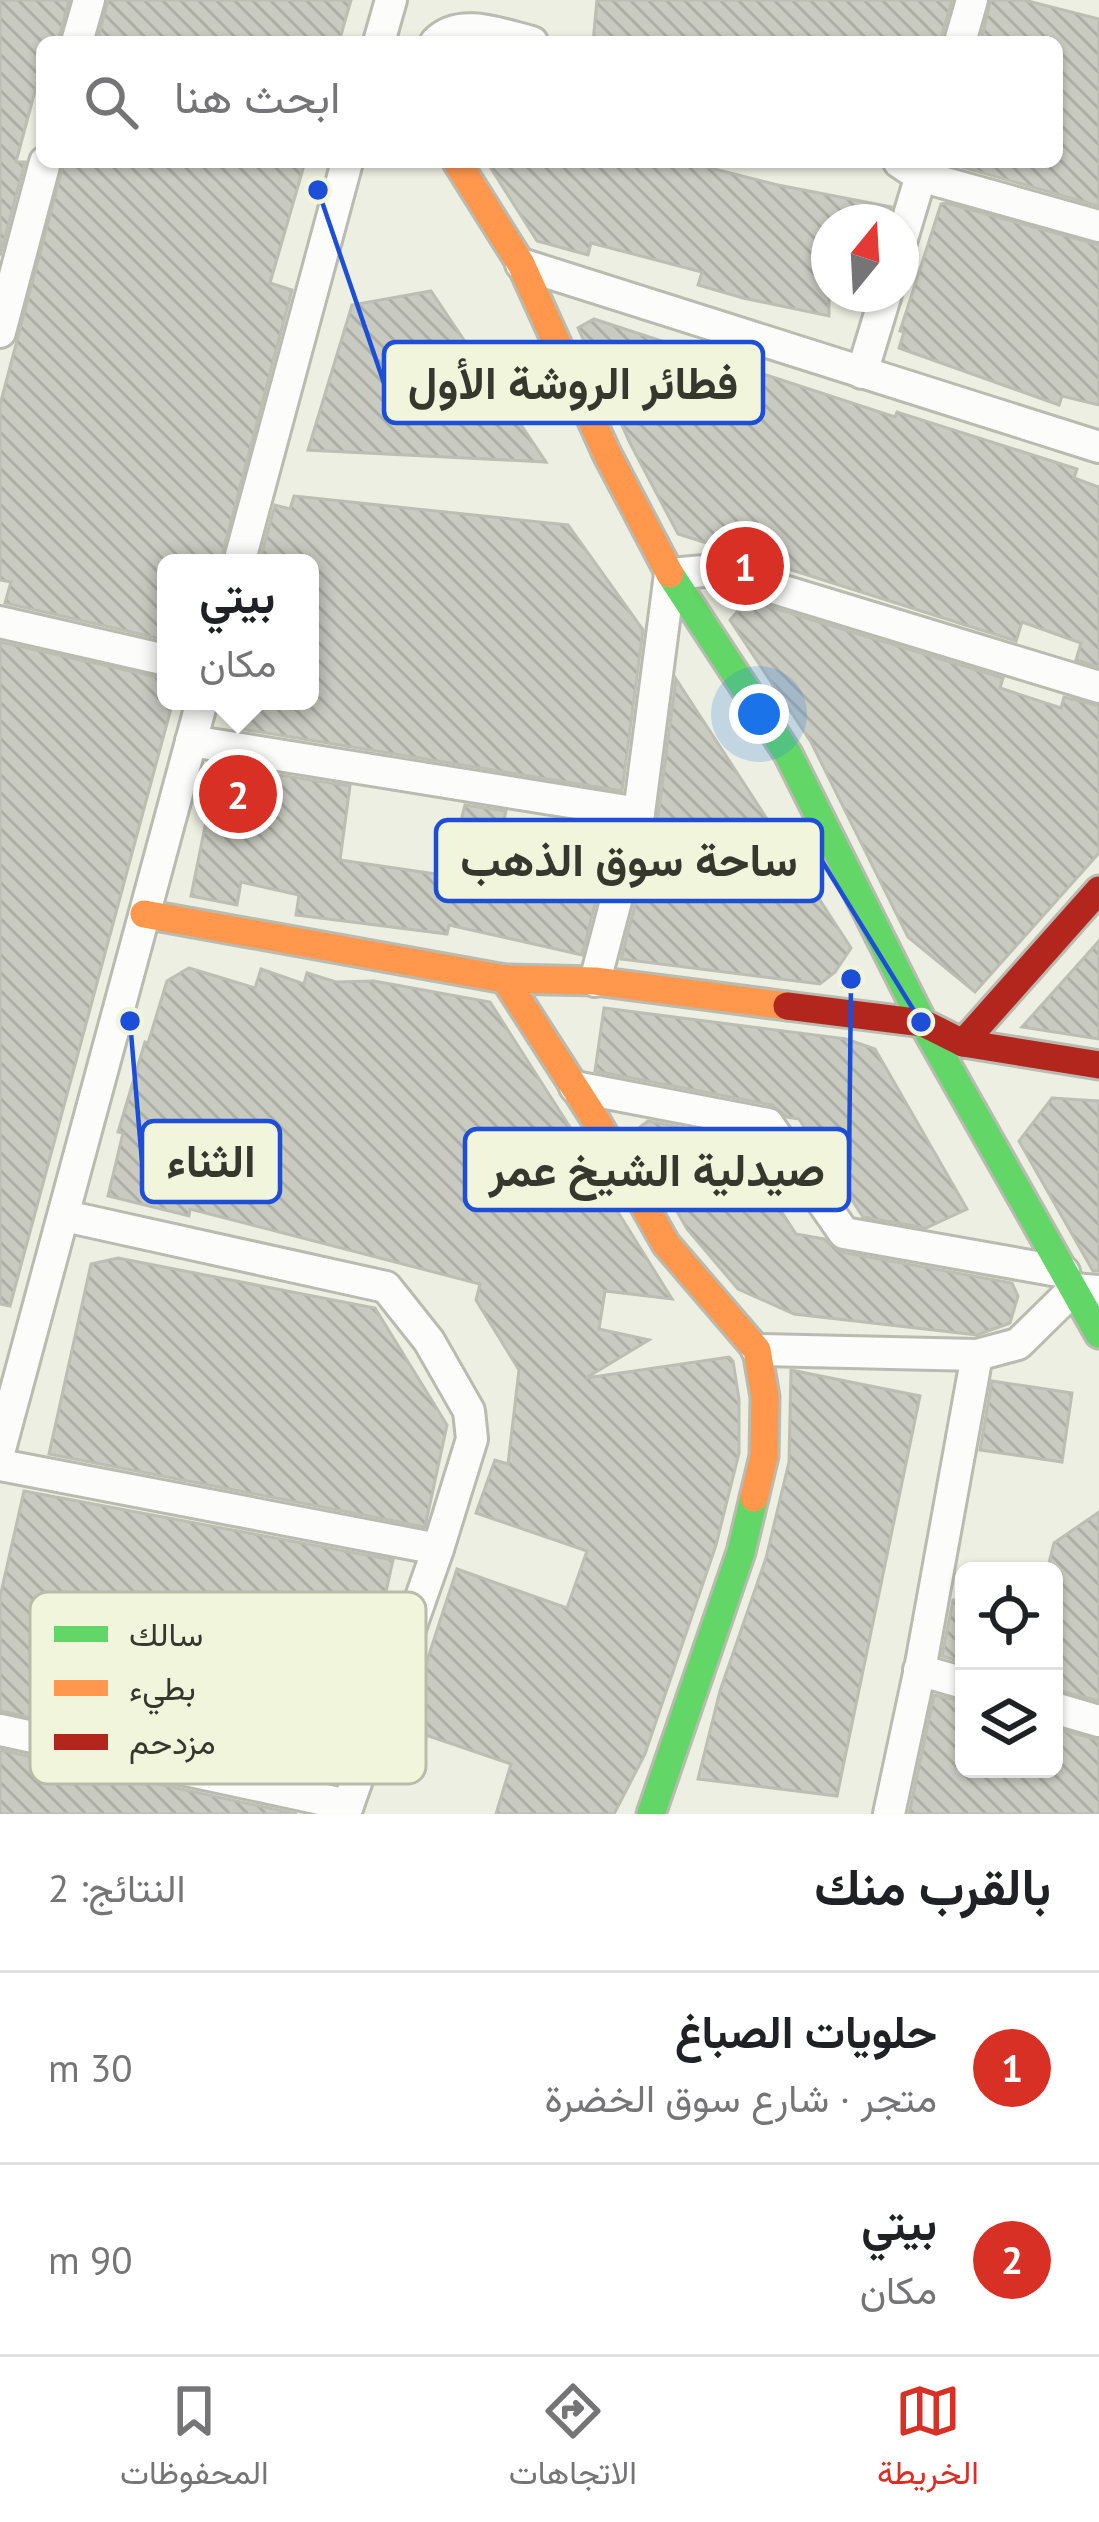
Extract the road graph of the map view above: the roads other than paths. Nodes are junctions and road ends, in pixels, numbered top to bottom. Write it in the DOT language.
graph roads {
  1 [pos="88,0"];
  2 [pos="972,0"];
  3 [pos="79,36"];
  4 [pos="442,36"];
  5 [pos="508,36"];
  6 [pos="962,36"];
  7 [pos="43,168"];
  8 [pos="344,168"];
  9 [pos="461,168"];
  10 [pos="914,168"];
  11 [pos="917,168"];
  12 [pos="908,204"];
  13 [pos="1099,226"];
  14 [pos="521,264"];
  15 [pos="881,312"];
  16 [pos="0,332"];
  17 [pos="862,373"];
  18 [pos="1099,447"];
  19 [pos="240,554"];
  20 [pos="670,574"];
  21 [pos="0,622"];
  22 [pos="157,658"];
  23 [pos="1099,687"];
  24 [pos="200,710"];
  25 [pos="191,741"];
  26 [pos="639,813"];
  27 [pos="1099,890"];
  28 [pos="144,914"];
  29 [pos="505,979"];
  30 [pos="595,981"];
  31 [pos="923,1023"];
  32 [pos="963,1043"];
  33 [pos="1099,1064"];
  34 [pos="575,1087"];
  35 [pos="65,1216"];
  36 [pos="1079,1284"];
  37 [pos="1099,1334"];
  38 [pos="757,1350"];
  39 [pos="977,1354"];
  40 [pos="0,1449"];
  41 [pos="0,1466"];
  42 [pos="438,1549"];
  43 [pos="423,1592"];
  44 [pos="919,1670"];
  45 [pos="955,1680"];
  46 [pos="1063,1711"];
  47 [pos="1099,1721"];
  48 [pos="0,1730"];
  49 [pos="30,1737"];
  50 [pos="234,1784"];
  51 [pos="346,1810"];
  52 [pos="651,1814"];
  53 [pos="889,1814"];
  1 -- 3 [label="street"];
  2 -- 6 [label="street"];
  4 -- 5 [label="street"];
  7 -- 16 [label="street"];
  8 -- 19 [label="street"];
  9 -- 14 [label="street"];
  10 -- 12 [label="street"];
  11 -- 13 [label="street"];
  14 -- 17 [label="street"];
  14 -- 20 [label="street"];
  15 -- 17 [label="street"];
  17 -- 18 [label="street"];
  20 -- 23 [label="street"];
  20 -- 26 [label="street"];
  20 -- 31 [label="street"];
  21 -- 22 [label="street"];
  24 -- 25 [label="street"];
  25 -- 26 [label="street"];
  25 -- 28 [label="street"];
  26 -- 30 [label="street"];
  27 -- 32 [label="street"];
  28 -- 29 [label="street"];
  28 -- 35 [label="street"];
  29 -- 30 [label="street"];
  29 -- 34 [label="street"];
  30 -- 31 [label="street"];
  31 -- 32 [label="street"];
  31 -- 36 [label="street"];
  32 -- 33 [label="street"];
  34 -- 36 [label="street"];
  34 -- 38 [label="street"];
  35 -- 40 [label="street"];
  35 -- 42 [label="street"];
  36 -- 37 [label="street"];
  36 -- 39 [label="street"];
  38 -- 39 [label="street"];
  38 -- 52 [label="street"];
  39 -- 44 [label="street"];
  41 -- 42 [label="street"];
  42 -- 43 [label="street"];
  44 -- 45 [label="street"];
  44 -- 53 [label="street"];
  46 -- 47 [label="street"];
  48 -- 49 [label="street"];
  50 -- 51 [label="street"];
}
